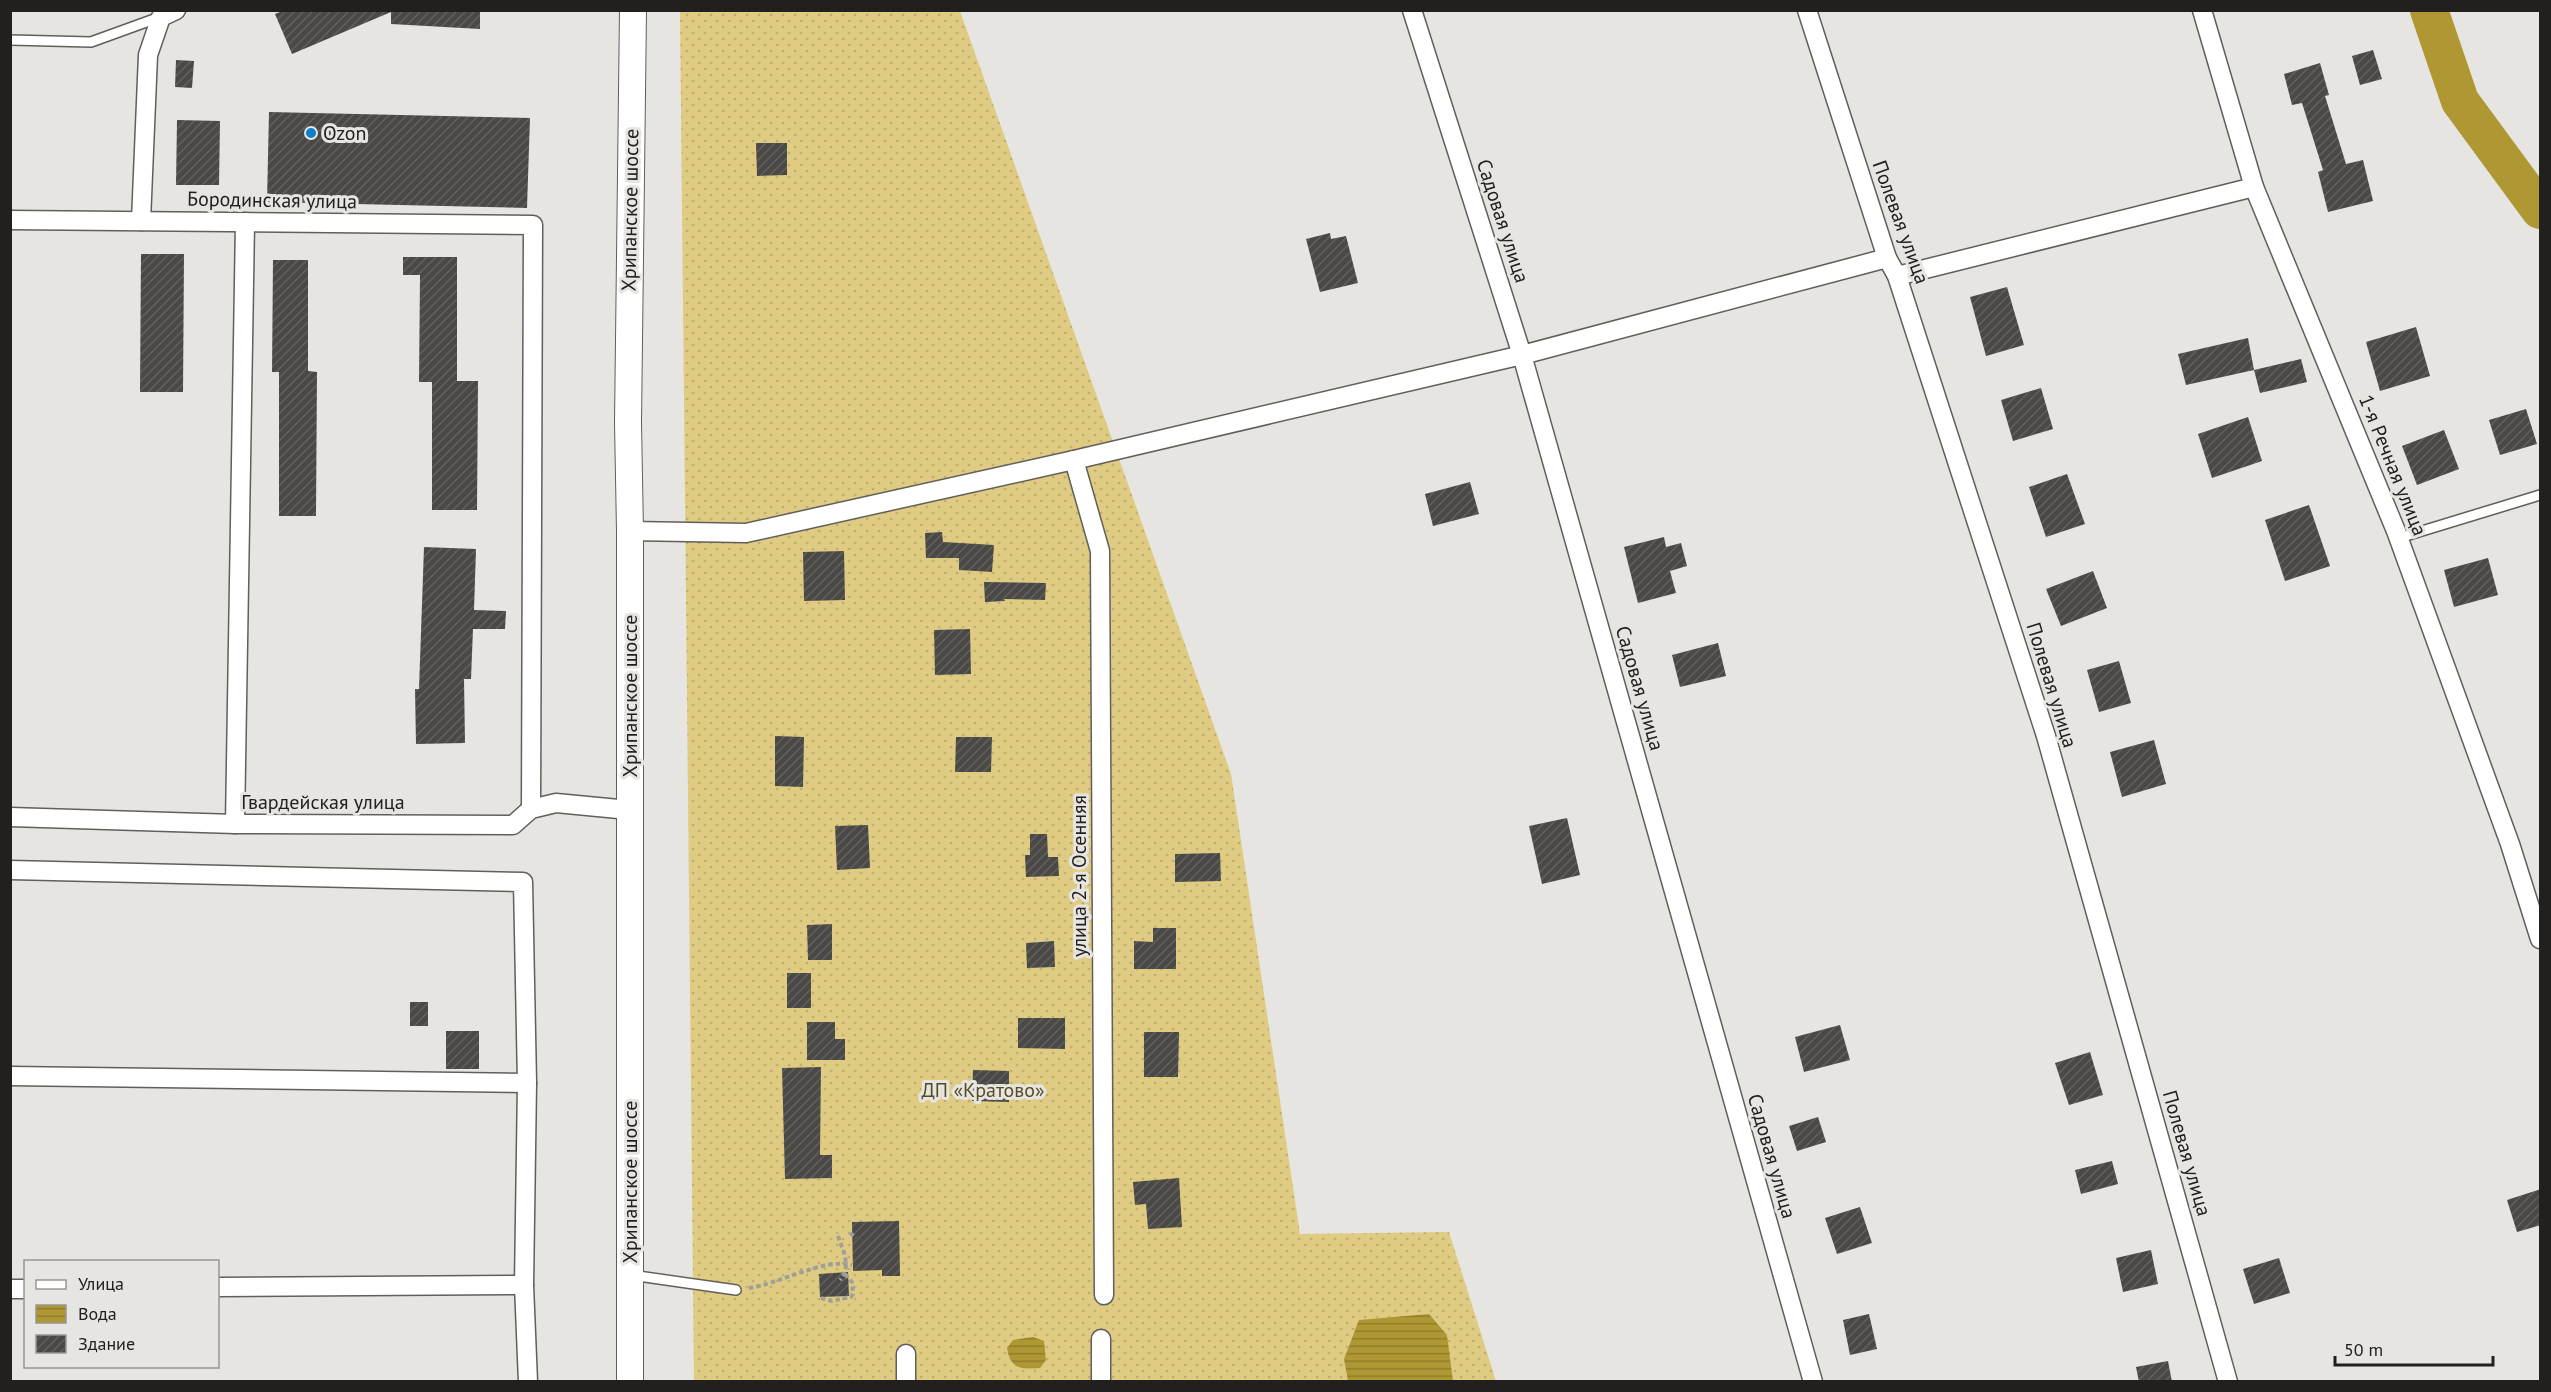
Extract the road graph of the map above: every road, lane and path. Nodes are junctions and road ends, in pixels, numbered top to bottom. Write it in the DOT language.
graph roads {
  1 [pos="633,10"];
  2 [pos="1412,10"];
  3 [pos="1807,10"];
  4 [pos="2202,10"];
  5 [pos="169,14"];
  6 [pos="10,40"];
  7 [pos="2254,188"];
  8 [pos="10,220"];
  9 [pos="141,221"];
  10 [pos="245,222"];
  11 [pos="1887,258"];
  12 [pos="1897,276"];
  13 [pos="1522,354"];
  14 [pos="1074,460"];
  15 [pos="2541,495"];
  16 [pos="630,531"];
  17 [pos="2399,538"];
  18 [pos="531,809"];
  19 [pos="629,810"];
  20 [pos="10,816"];
  21 [pos="235,824"];
  22 [pos="10,870"];
  23 [pos="2541,939"];
  24 [pos="10,1076"];
  25 [pos="528,1083"];
  26 [pos="850,1233"];
  27 [pos="838,1236"];
  28 [pos="856,1238"];
  29 [pos="849,1264"];
  30 [pos="630,1274"];
  31 [pos="845,1274"];
  32 [pos="840,1280"];
  33 [pos="524,1285"];
  34 [pos="219,1287"];
  35 [pos="736,1290"];
  36 [pos="1104,1295"];
  37 [pos="821,1298"];
  38 [pos="1101,1339"];
  39 [pos="906,1354"];
  40 [pos="528,1382"];
  41 [pos="630,1382"];
  42 [pos="906,1382"];
  43 [pos="1101,1382"];
  44 [pos="1813,1382"];
  45 [pos="2228,1382"];
  1 -- 16 [label="main road, Хрипанское шоссе"];
  2 -- 13 [label="street, Садовая улица"];
  3 -- 11 [label="street, Полевая улица"];
  4 -- 7 [label="street, 1-я Речная улица"];
  5 -- 6 [label="lane"];
  5 -- 9 [label="street"];
  7 -- 12 [label="street"];
  7 -- 17 [label="street, 1-я Речная улица"];
  8 -- 9 [label="street, Бородинская улица"];
  9 -- 10 [label="street, Бородинская улица"];
  10 -- 18 [label="street, Бородинская улица"];
  10 -- 21 [label="street"];
  11 -- 12 [label="street, Полевая улица"];
  11 -- 13 [label="street"];
  12 -- 45 [label="street, Полевая улица"];
  13 -- 14 [label="street"];
  13 -- 44 [label="street, Садовая улица"];
  14 -- 16 [label="street"];
  14 -- 36 [label="street, улица 2-я Осенняя"];
  15 -- 17 [label="lane"];
  16 -- 19 [label="main road, Хрипанское шоссе"];
  17 -- 23 [label="street, 1-я Речная улица"];
  18 -- 19 [label="street, Гвардейская улица"];
  18 -- 21 [label="street, Гвардейская улица"];
  19 -- 30 [label="main road, Хрипанское шоссе"];
  20 -- 21 [label="street, Гвардейская улица"];
  22 -- 25 [label="street"];
  24 -- 25 [label="street"];
  25 -- 33 [label="street"];
  26 -- 28 [label="path"];
  27 -- 29 [label="path"];
  29 -- 31 [label="path"];
  29 -- 35 [label="path"];
  30 -- 35 [label="lane"];
  30 -- 41 [label="main road, Хрипанское шоссе"];
  31 -- 32 [label="path"];
  31 -- 37 [label="path"];
  33 -- 34 [label="street"];
  33 -- 40 [label="street"];
  38 -- 43 [label="street"];
  39 -- 42 [label="street"];
}
